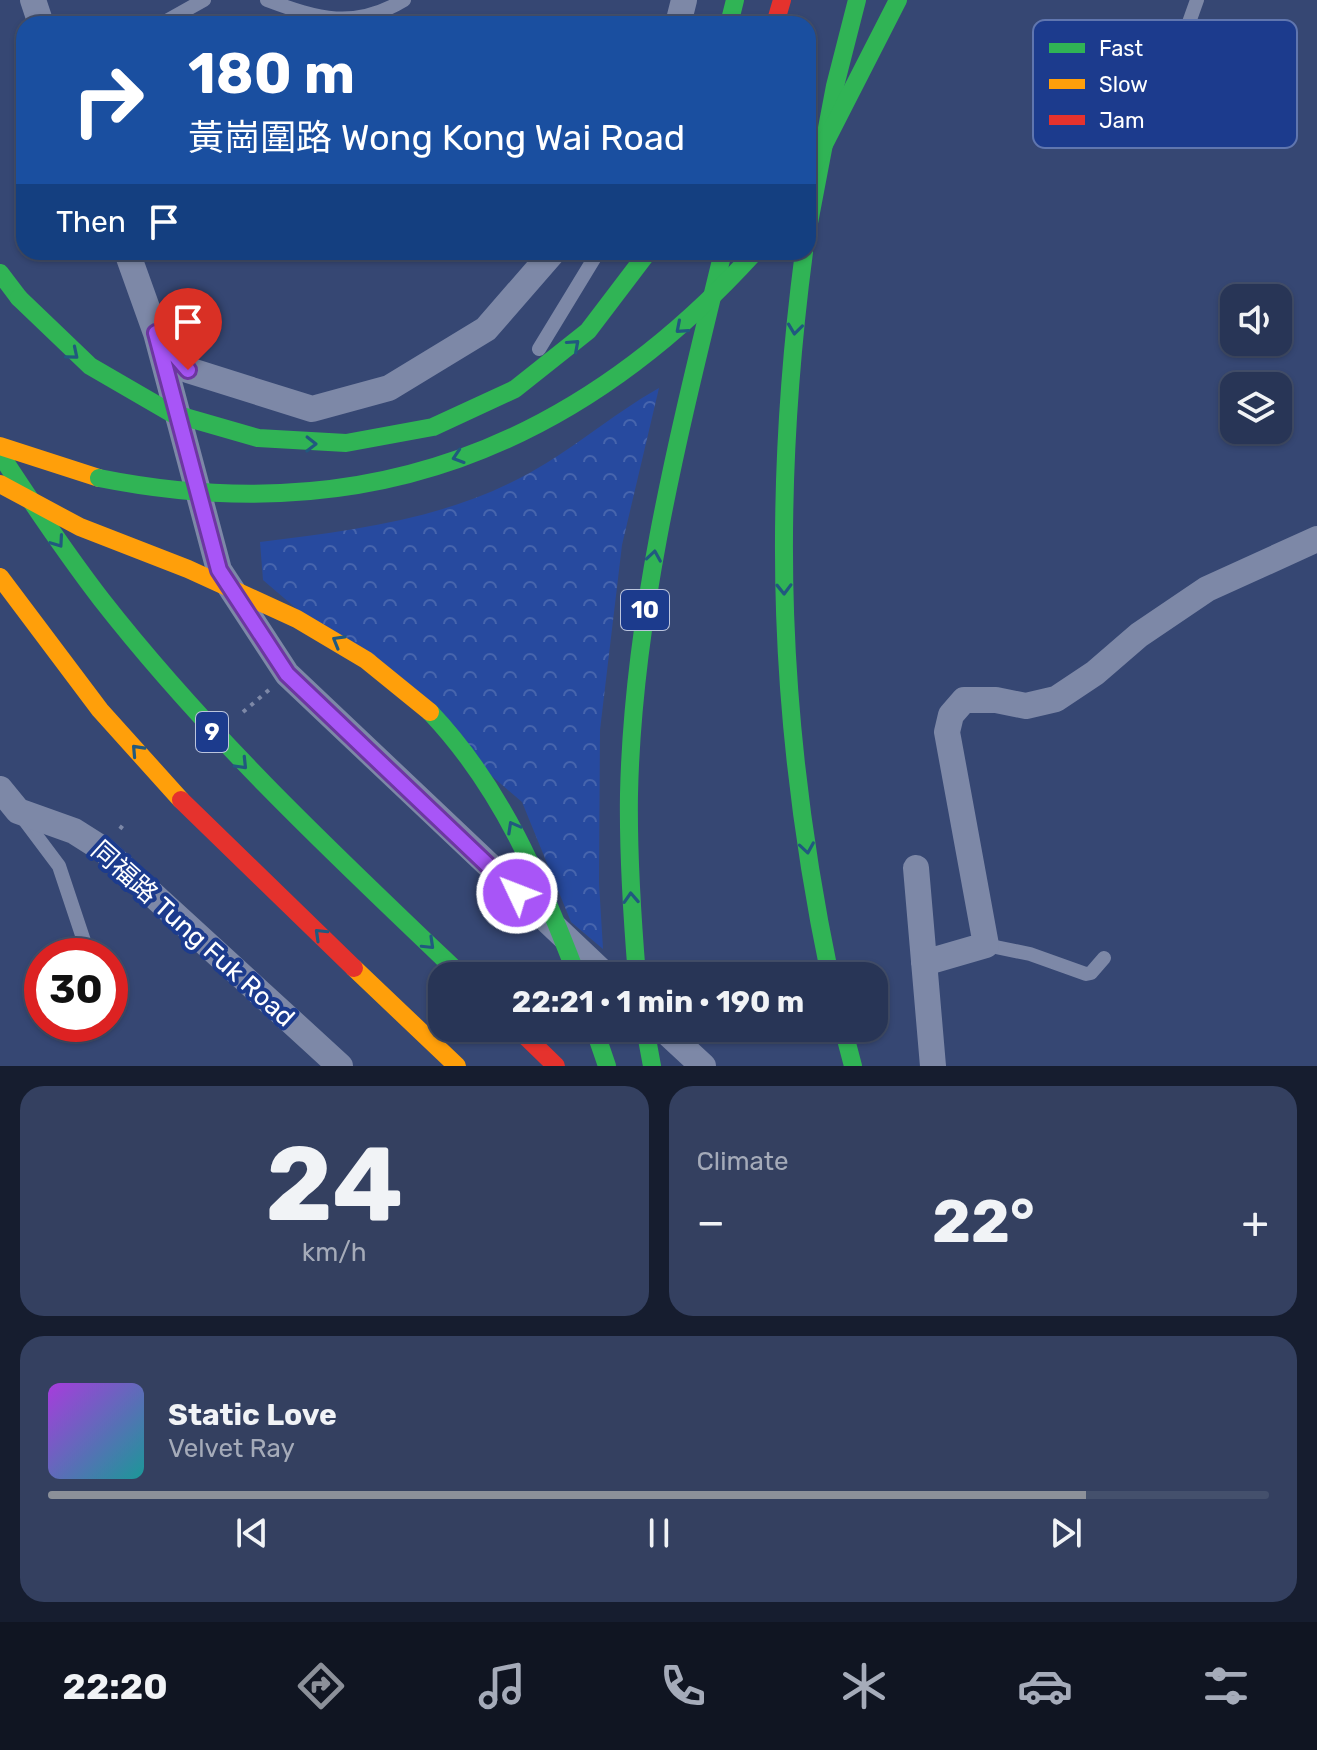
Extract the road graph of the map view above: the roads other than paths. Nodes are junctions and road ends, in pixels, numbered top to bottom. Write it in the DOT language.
graph roads {
  1 [pos="204,0"];
  2 [pos="267,0"];
  3 [pos="404,0"];
  4 [pos="857,0"];
  5 [pos="898,0"];
  6 [pos="1197,0"];
  7 [pos="175,16"];
  8 [pos="310,16"];
  9 [pos="361,16"];
  10 [pos="1190,20"];
  11 [pos="816,160"];
  12 [pos="816,186"];
  13 [pos="130,260"];
  14 [pos="546,260"];
  15 [pos="593,260"];
  16 [pos="643,260"];
  17 [pos="721,260"];
  18 [pos="747,260"];
  19 [pos="803,260"];
  20 [pos="0,273"];
  21 [pos="156,333"];
  22 [pos="509,393"];
  23 [pos="0,446"];
  24 [pos="0,454"];
  25 [pos="0,484"];
  26 [pos="1317,539"];
  27 [pos="0,577"];
  28 [pos="0,789"];
  29 [pos="18,811"];
  30 [pos="911,880"];
  31 [pos="83,938"];
  32 [pos="986,945"];
  33 [pos="1104,958"];
  34 [pos="447,962"];
  35 [pos="571,962"];
  36 [pos="591,962"];
  37 [pos="636,962"];
  38 [pos="828,962"];
  39 [pos="924,963"];
  40 [pos="531,1042"];
  41 [pos="599,1042"];
  42 [pos="648,1042"];
  43 [pos="677,1042"];
  44 [pos="847,1042"];
  45 [pos="340,1066"];
  46 [pos="457,1066"];
  47 [pos="556,1066"];
  48 [pos="607,1066"];
  49 [pos="652,1066"];
  50 [pos="703,1066"];
  51 [pos="853,1066"];
  52 [pos="933,1066"];
  1 -- 7 [label="lane"];
  2 -- 8 [label="lane"];
  3 -- 9 [label="lane"];
  4 -- 12 [label="highway, bridge"];
  5 -- 11 [label="highway, bridge"];
  6 -- 10 [label="lane"];
  13 -- 21 [label="street"];
  14 -- 21 [label="street"];
  15 -- 22 [label="lane"];
  22 -- 16 [label="highway, one-way, bridge"];
  37 -- 17 [label="highway, 10, one-way, bridge"];
  18 -- 23 [label="highway, one-way, bridge"];
  19 -- 38 [label="highway, one-way"];
  20 -- 22 [label="highway, one-way, bridge"];
  21 -- 36 [label="street"];
  24 -- 34 [label="highway, 9, one-way"];
  35 -- 25 [label="highway, one-way, bridge"];
  26 -- 32 [label="street"];
  46 -- 27 [label="highway, one-way"];
  28 -- 29 [label="street"];
  29 -- 31 [label="lane"];
  29 -- 45 [label="street, 同福路 Tung Fuk Road"];
  30 -- 39 [label="street"];
  32 -- 33 [label="lane"];
  32 -- 39 [label="street"];
  39 -- 52 [label="street"];
  40 -- 47 [label="highway"];
  41 -- 48 [label="highway"];
  42 -- 49 [label="highway"];
  43 -- 50 [label="street"];
  44 -- 51 [label="highway"];
}
